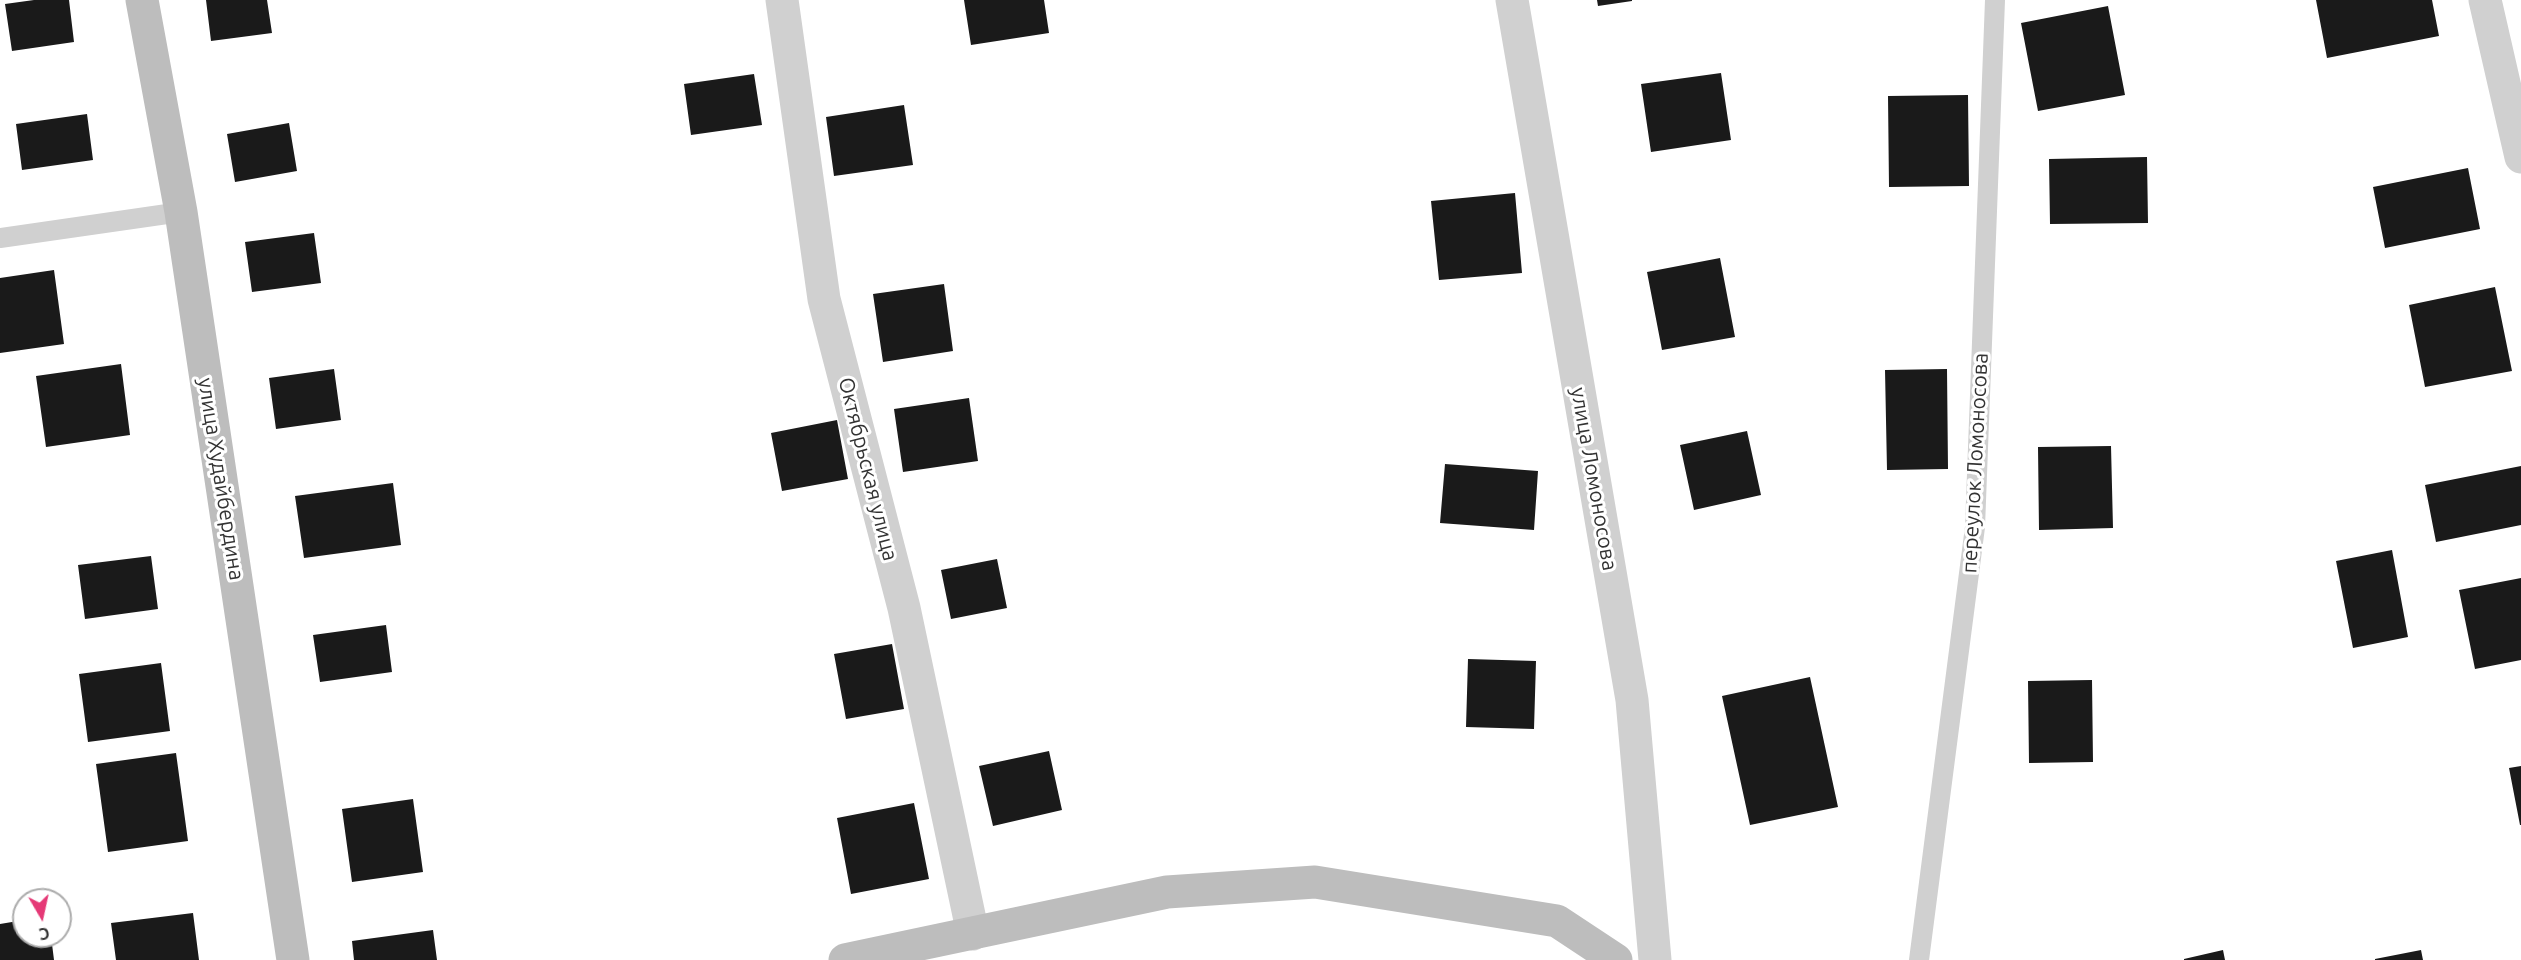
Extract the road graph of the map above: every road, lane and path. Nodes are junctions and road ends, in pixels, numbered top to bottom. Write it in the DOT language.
graph roads {
  1 [pos="142,0"];
  2 [pos="782,0"];
  3 [pos="1512,0"];
  4 [pos="1995,0"];
  5 [pos="2485,0"];
  6 [pos="2521,157"];
  7 [pos="181,212"];
  8 [pos="0,238"];
  9 [pos="973,934"];
  10 [pos="887,956"];
  11 [pos="293,960"];
  12 [pos="845,960"];
  13 [pos="1616,960"];
  14 [pos="1655,960"];
  15 [pos="1919,960"];
  1 -- 7 [label="street, улица Худайбердина"];
  2 -- 9 [label="street, Октябрьская улица"];
  3 -- 14 [label="street, улица Ломоносова"];
  4 -- 15 [label="lane, переулок Ломоносова"];
  5 -- 6 [label="street"];
  7 -- 8 [label="lane"];
  7 -- 11 [label="street, улица Худайбердина"];
  9 -- 10 [label="street"];
  9 -- 13 [label="street"];
  10 -- 12 [label="street"];
}
